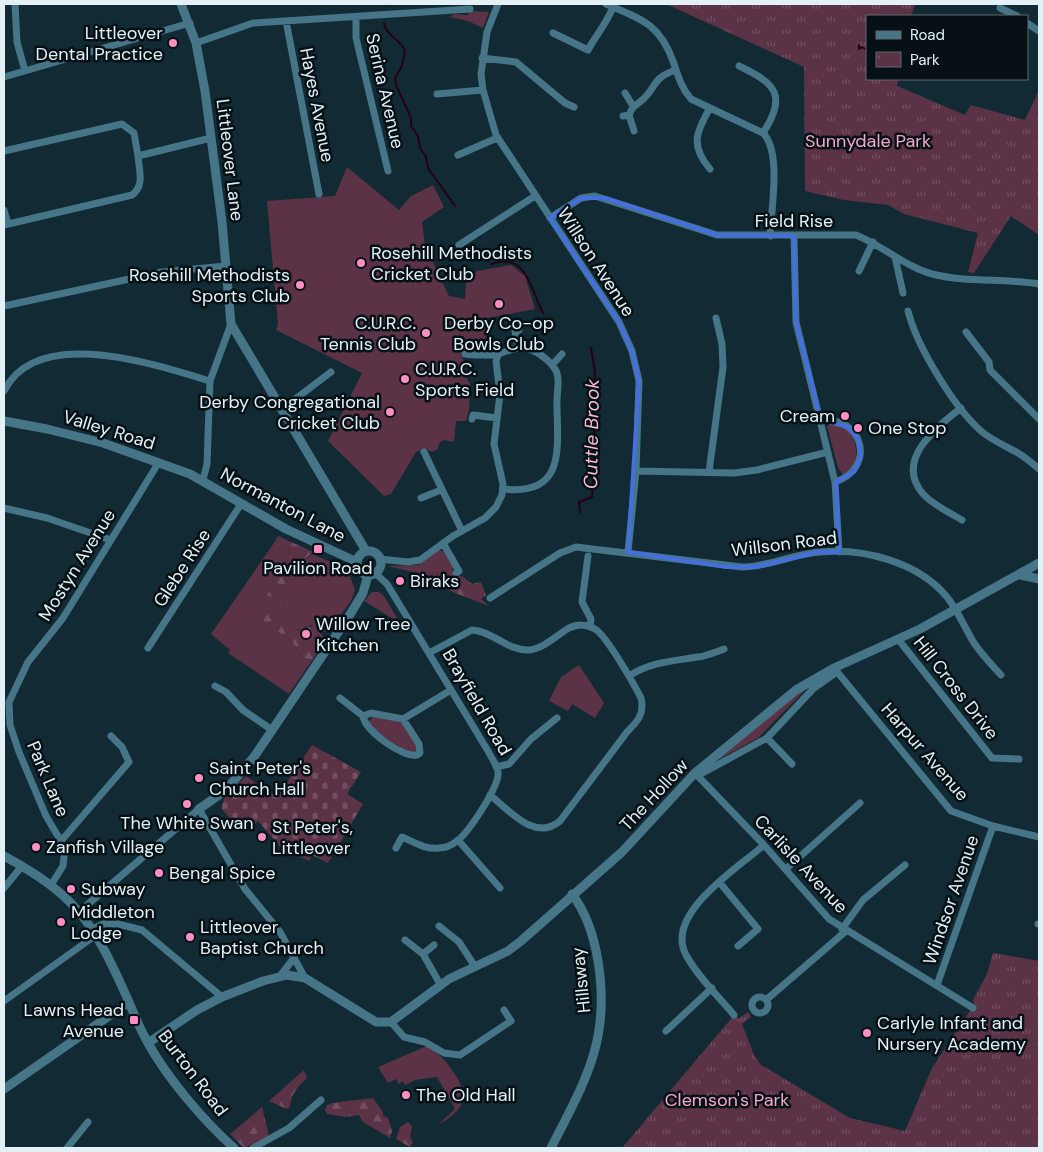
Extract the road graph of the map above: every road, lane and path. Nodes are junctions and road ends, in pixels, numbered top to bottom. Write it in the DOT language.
graph roads {
  1 [pos="15,4"];
  2 [pos="181,4"];
  3 [pos="498,4"];
  4 [pos="609,5"];
  5 [pos="1000,8"];
  6 [pos="470,10"];
  7 [pos="1015,15"];
  8 [pos="356,17"];
  9 [pos="286,21"];
  10 [pos="190,23"];
  11 [pos="1028,23"];
  12 [pos="1039,31"];
  13 [pos="553,33"];
  14 [pos="196,43"];
  15 [pos="482,58"];
  16 [pos="739,66"];
  17 [pos="676,70"];
  18 [pos="25,71"];
  19 [pos="4,77"];
  20 [pos="484,90"];
  21 [pos="625,93"];
  22 [pos="437,94"];
  23 [pos="633,106"];
  24 [pos="574,107"];
  25 [pos="710,108"];
  26 [pos="634,131"];
  27 [pos="763,133"];
  28 [pos="211,138"];
  29 [pos="497,138"];
  30 [pos="4,151"];
  31 [pos="458,155"];
  32 [pos="138,156"];
  33 [pos="710,169"];
  34 [pos="388,171"];
  35 [pos="319,194"];
  36 [pos="535,196"];
  37 [pos="4,210"];
  38 [pos="550,218"];
  39 [pos="6,225"];
  40 [pos="770,236"];
  41 [pos="794,236"];
  42 [pos="873,242"];
  43 [pos="459,245"];
  44 [pos="895,257"];
  45 [pos="226,266"];
  46 [pos="858,271"];
  47 [pos="1039,284"];
  48 [pos="903,293"];
  49 [pos="4,306"];
  50 [pos="908,312"];
  51 [pos="716,318"];
  52 [pos="231,324"];
  53 [pos="519,330"];
  54 [pos="966,332"];
  55 [pos="518,348"];
  56 [pos="466,349"];
  57 [pos="562,354"];
  58 [pos="498,355"];
  59 [pos="552,364"];
  60 [pos="331,372"];
  61 [pos="210,381"];
  62 [pos="4,391"];
  63 [pos="961,408"];
  64 [pos="282,409"];
  65 [pos="497,418"];
  66 [pos="472,419"];
  67 [pos="1039,419"];
  68 [pos="4,421"];
  69 [pos="821,421"];
  70 [pos="424,452"];
  71 [pos="828,452"];
  72 [pos="159,462"];
  73 [pos="1039,468"];
  74 [pos="636,471"];
  75 [pos="710,472"];
  76 [pos="203,480"];
  77 [pos="836,482"];
  78 [pos="502,489"];
  79 [pos="441,490"];
  80 [pos="421,498"];
  81 [pos="241,504"];
  82 [pos="4,508"];
  83 [pos="962,520"];
  84 [pos="462,531"];
  85 [pos="111,540"];
  86 [pos="442,543"];
  87 [pos="366,551"];
  88 [pos="628,552"];
  89 [pos="839,552"];
  90 [pos="588,556"];
  91 [pos="380,559"];
  92 [pos="357,562"];
  93 [pos="1039,564"];
  94 [pos="456,573"];
  95 [pos="372,574"];
  96 [pos="1021,574"];
  97 [pos="1039,579"];
  98 [pos="490,598"];
  99 [pos="955,610"];
  100 [pos="590,627"];
  101 [pos="898,639"];
  102 [pos="148,648"];
  103 [pos="724,649"];
  104 [pos="429,653"];
  105 [pos="836,670"];
  106 [pos="1001,675"];
  107 [pos="629,676"];
  108 [pos="17,682"];
  109 [pos="216,686"];
  110 [pos="451,690"];
  111 [pos="340,698"];
  112 [pos="364,716"];
  113 [pos="557,718"];
  114 [pos="403,719"];
  115 [pos="272,730"];
  116 [pos="111,736"];
  117 [pos="767,738"];
  118 [pos="1019,759"];
  119 [pos="792,764"];
  120 [pos="496,767"];
  121 [pos="696,775"];
  122 [pos="490,795"];
  123 [pos="860,804"];
  124 [pos="199,809"];
  125 [pos="993,826"];
  126 [pos="1039,837"];
  127 [pos="458,840"];
  128 [pos="61,841"];
  129 [pos="764,846"];
  130 [pos="396,848"];
  131 [pos="4,856"];
  132 [pos="905,865"];
  133 [pos="22,866"];
  134 [pos="786,870"];
  135 [pos="720,883"];
  136 [pos="51,884"];
  137 [pos="4,888"];
  138 [pos="500,888"];
  139 [pos="572,894"];
  140 [pos="80,910"];
  141 [pos="439,926"];
  142 [pos="844,930"];
  143 [pos="95,932"];
  144 [pos="406,940"];
  145 [pos="434,945"];
  146 [pos="738,946"];
  147 [pos="422,954"];
  148 [pos="294,958"];
  149 [pos="474,965"];
  150 [pos="280,976"];
  151 [pos="305,978"];
  152 [pos="440,984"];
  153 [pos="937,985"];
  154 [pos="712,988"];
  155 [pos="222,997"];
  156 [pos="766,1000"];
  157 [pos="4,1001"];
  158 [pos="129,1002"];
  159 [pos="973,1008"];
  160 [pos="504,1010"];
  161 [pos="734,1015"];
  162 [pos="391,1022"];
  163 [pos="666,1031"];
  164 [pos="148,1043"];
  165 [pos="4,1089"];
  166 [pos="321,1100"];
  167 [pos="88,1122"];
  168 [pos="67,1148"];
  169 [pos="232,1148"];
  170 [pos="254,1148"];
  171 [pos="551,1148"];
  1 -- 18 [label="street"];
  2 -- 10 [label="street, Littleover Lane"];
  3 -- 15 [label="street, Willson Avenue"];
  4 -- 13 [label="street"];
  4 -- 17 [label="street"];
  5 -- 7 [label="street"];
  6 -- 8 [label="street"];
  8 -- 9 [label="street"];
  8 -- 34 [label="street, Serina Avenue"];
  9 -- 14 [label="street"];
  9 -- 35 [label="street, Hayes Avenue"];
  10 -- 14 [label="street, Littleover Lane"];
  10 -- 18 [label="street"];
  11 -- 12 [label="street"];
  14 -- 28 [label="street, Littleover Lane"];
  15 -- 20 [label="street, Willson Avenue"];
  15 -- 24 [label="street"];
  16 -- 27 [label="street"];
  17 -- 23 [label="street"];
  17 -- 25 [label="street"];
  18 -- 19 [label="street"];
  20 -- 22 [label="street"];
  20 -- 29 [label="street, Willson Avenue"];
  21 -- 23 [label="street"];
  23 -- 26 [label="street"];
  25 -- 27 [label="street"];
  25 -- 33 [label="street"];
  27 -- 40 [label="street"];
  28 -- 32 [label="street"];
  28 -- 45 [label="street, Littleover Lane"];
  29 -- 31 [label="street"];
  29 -- 36 [label="street, Willson Avenue"];
  30 -- 32 [label="street"];
  32 -- 39 [label="street"];
  36 -- 38 [label="street, Willson Avenue"];
  36 -- 43 [label="street"];
  37 -- 39 [label="street"];
  38 -- 40 [label="street, Field Rise"];
  38 -- 74 [label="street, Willson Avenue"];
  40 -- 41 [label="street, Field Rise"];
  41 -- 42 [label="street, Field Rise"];
  41 -- 69 [label="street"];
  42 -- 44 [label="street, Field Rise"];
  42 -- 46 [label="street"];
  44 -- 47 [label="street, Field Rise"];
  44 -- 48 [label="street"];
  45 -- 49 [label="street"];
  45 -- 52 [label="street, Littleover Lane"];
  50 -- 63 [label="street"];
  51 -- 75 [label="street"];
  52 -- 61 [label="street, Normanton Lane"];
  52 -- 64 [label="street"];
  53 -- 55 [label="street"];
  54 -- 67 [label="street"];
  55 -- 58 [label="street"];
  55 -- 59 [label="street"];
  56 -- 58 [label="street"];
  57 -- 59 [label="street"];
  58 -- 65 [label="street"];
  59 -- 78 [label="street"];
  60 -- 64 [label="street"];
  61 -- 62 [label="street"];
  61 -- 76 [label="street, Normanton Lane"];
  63 -- 73 [label="street"];
  63 -- 83 [label="street"];
  64 -- 87 [label="street"];
  65 -- 66 [label="street"];
  65 -- 78 [label="street"];
  68 -- 72 [label="street, Valley Road"];
  69 -- 71 [label="street"];
  69 -- 77 [label="street"];
  70 -- 79 [label="street"];
  71 -- 75 [label="street"];
  71 -- 77 [label="street"];
  72 -- 76 [label="street, Valley Road"];
  72 -- 85 [label="street, Mostyn Avenue"];
  74 -- 75 [label="street"];
  74 -- 88 [label="street, Willson Avenue"];
  76 -- 81 [label="street, Normanton Lane"];
  77 -- 89 [label="street"];
  78 -- 84 [label="street"];
  79 -- 80 [label="street"];
  79 -- 84 [label="street"];
  81 -- 92 [label="street, Normanton Lane"];
  81 -- 102 [label="street, Glebe Rise"];
  82 -- 85 [label="street"];
  84 -- 86 [label="street"];
  85 -- 108 [label="street, Mostyn Avenue"];
  86 -- 91 [label="street"];
  86 -- 94 [label="street"];
  87 -- 91 [label="street"];
  87 -- 92 [label="street"];
  88 -- 89 [label="street, Willson Road"];
  88 -- 98 [label="street, Willson Road"];
  89 -- 99 [label="street, Willson Road"];
  90 -- 100 [label="street"];
  91 -- 95 [label="street"];
  92 -- 95 [label="street"];
  93 -- 96 [label="street, The Hollow"];
  95 -- 104 [label="street, Brayfield Road"];
  95 -- 115 [label="street"];
  96 -- 97 [label="street"];
  96 -- 99 [label="street, The Hollow"];
  99 -- 101 [label="street, The Hollow"];
  99 -- 106 [label="street, Willson Road"];
  100 -- 104 [label="street"];
  100 -- 107 [label="street"];
  101 -- 105 [label="street, The Hollow"];
  101 -- 118 [label="street, Hill Cross Drive"];
  103 -- 107 [label="street"];
  104 -- 110 [label="street, Brayfield Road"];
  105 -- 117 [label="street"];
  105 -- 121 [label="street, The Hollow"];
  105 -- 125 [label="street, Harpur Avenue"];
  107 -- 122 [label="street"];
  108 -- 128 [label="street, Park Lane"];
  109 -- 115 [label="street"];
  110 -- 114 [label="street"];
  110 -- 120 [label="street, Brayfield Road"];
  111 -- 112 [label="street"];
  112 -- 114 [label="street"];
  112 -- 114 [label="street"];
  113 -- 120 [label="street"];
  115 -- 124 [label="street"];
  116 -- 128 [label="street"];
  117 -- 119 [label="street"];
  117 -- 121 [label="street"];
  120 -- 122 [label="street, Brayfield Road"];
  121 -- 129 [label="street, Carlisle Avenue"];
  121 -- 139 [label="street, The Hollow"];
  122 -- 127 [label="street, Brayfield Road"];
  123 -- 134 [label="street"];
  124 -- 140 [label="street"];
  124 -- 148 [label="street"];
  125 -- 126 [label="street, Harpur Avenue"];
  125 -- 153 [label="street, Windsor Avenue"];
  127 -- 130 [label="street"];
  127 -- 138 [label="street"];
  128 -- 136 [label="street, Park Lane"];
  129 -- 134 [label="street, Carlisle Avenue"];
  129 -- 135 [label="street"];
  131 -- 133 [label="street, Burton Road"];
  132 -- 142 [label="street"];
  133 -- 136 [label="street, Burton Road"];
  133 -- 137 [label="street"];
  134 -- 142 [label="street, Carlisle Avenue"];
  135 -- 146 [label="street"];
  135 -- 154 [label="street"];
  136 -- 140 [label="street, Burton Road"];
  139 -- 149 [label="street, The Hollow"];
  139 -- 171 [label="street, Hillsway"];
  140 -- 143 [label="street, Burton Road"];
  141 -- 149 [label="street"];
  142 -- 153 [label="street, Carlisle Avenue"];
  142 -- 156 [label="street"];
  143 -- 155 [label="street"];
  143 -- 157 [label="street"];
  143 -- 158 [label="street, Burton Road"];
  144 -- 147 [label="street"];
  145 -- 147 [label="street"];
  147 -- 152 [label="street"];
  148 -- 150 [label="street"];
  148 -- 151 [label="street"];
  149 -- 152 [label="street, The Hollow"];
  150 -- 151 [label="street"];
  150 -- 155 [label="street"];
  151 -- 162 [label="street"];
  152 -- 162 [label="street, The Hollow"];
  153 -- 159 [label="street, Carlisle Avenue"];
  154 -- 161 [label="street"];
  154 -- 163 [label="street"];
  155 -- 164 [label="street"];
  158 -- 164 [label="street, Burton Road"];
  158 -- 165 [label="street"];
  160 -- 162 [label="street"];
  164 -- 169 [label="street, Burton Road"];
  166 -- 170 [label="street"];
  167 -- 168 [label="street"];
}
